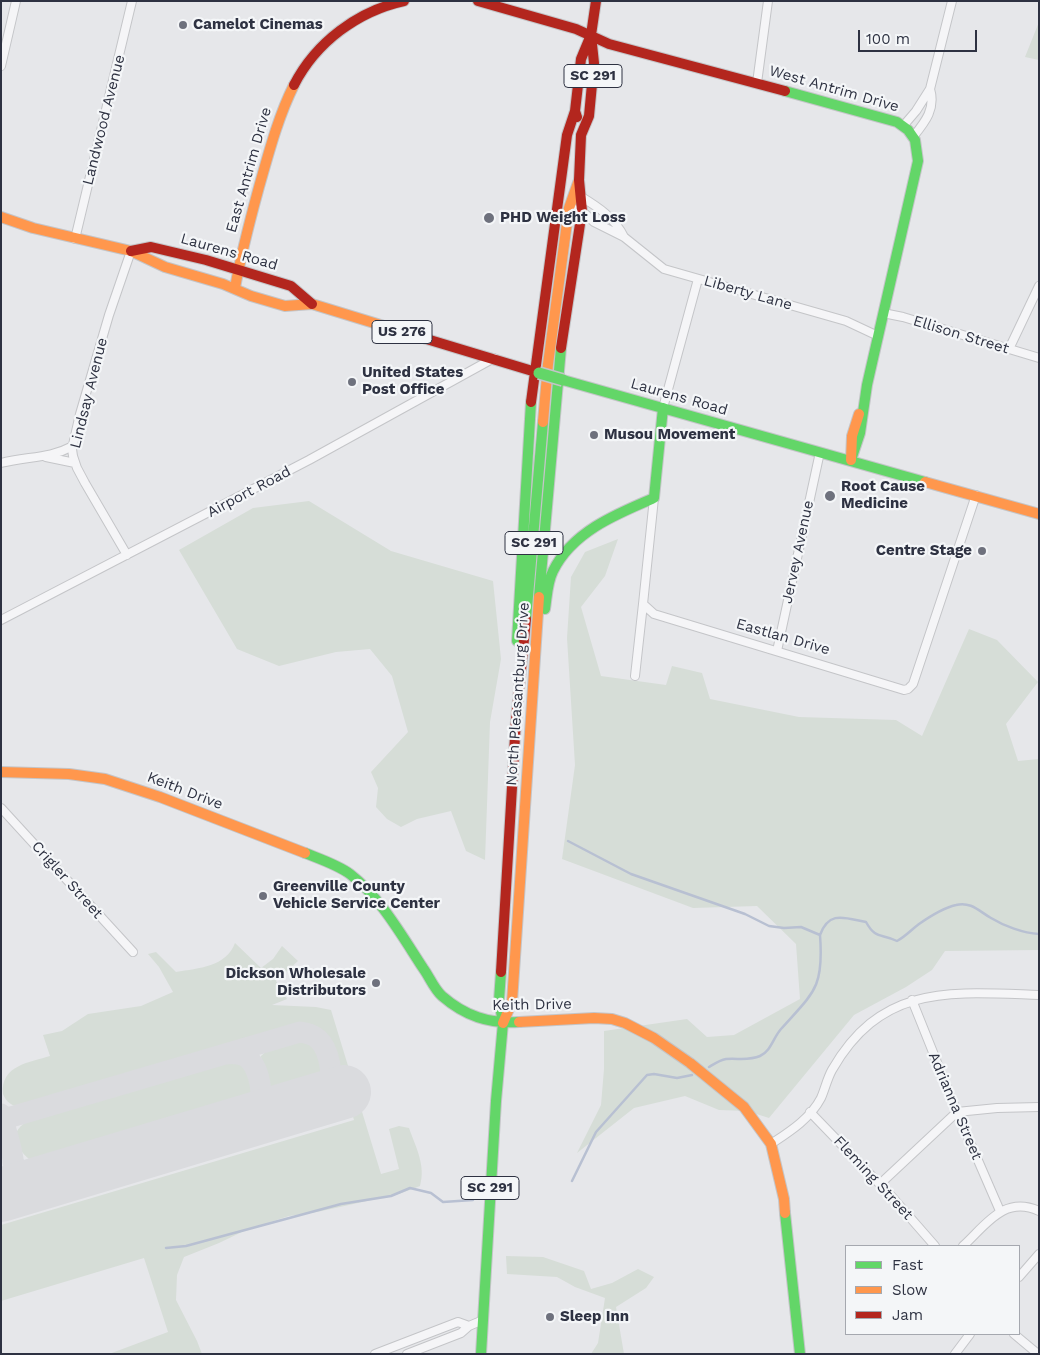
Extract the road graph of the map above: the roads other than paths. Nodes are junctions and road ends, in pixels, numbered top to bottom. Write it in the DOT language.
graph roads {
  1 [pos="16,1"];
  2 [pos="132,1"];
  3 [pos="404,1"];
  4 [pos="478,1"];
  5 [pos="596,1"];
  6 [pos="768,1"];
  7 [pos="952,1"];
  8 [pos="592,35"];
  9 [pos="1,66"];
  10 [pos="757,83"];
  11 [pos="930,89"];
  12 [pos="575,111"];
  13 [pos="904,125"];
  14 [pos="581,135"];
  15 [pos="914,137"];
  16 [pos="579,180"];
  17 [pos="580,196"];
  18 [pos="569,208"];
  19 [pos="582,210"];
  20 [pos="1,217"];
  21 [pos="624,237"];
  22 [pos="75,239"];
  23 [pos="131,251"];
  24 [pos="238,269"];
  25 [pos="698,279"];
  26 [pos="1039,286"];
  27 [pos="236,288"];
  28 [pos="312,304"];
  29 [pos="884,313"];
  30 [pos="878,336"];
  31 [pos="1009,349"];
  32 [pos="494,358"];
  33 [pos="1039,358"];
  34 [pos="553,365"];
  35 [pos="536,372"];
  36 [pos="663,408"];
  37 [pos="73,446"];
  38 [pos="820,452"];
  39 [pos="46,457"];
  40 [pos="852,460"];
  41 [pos="1,463"];
  42 [pos="76,463"];
  43 [pos="976,495"];
  44 [pos="654,498"];
  45 [pos="1039,514"];
  46 [pos="127,555"];
  47 [pos="643,604"];
  48 [pos="1,620"];
  49 [pos="777,651"];
  50 [pos="535,652"];
  51 [pos="635,676"];
  52 [pos="516,720"];
  53 [pos="1,772"];
  54 [pos="1,808"];
  55 [pos="133,952"];
  56 [pos="1039,995"];
  57 [pos="912,1000"];
  58 [pos="503,1024"];
  59 [pos="1039,1107"];
  60 [pos="810,1112"];
  61 [pos="957,1112"];
  62 [pos="771,1144"];
  63 [pos="880,1184"];
  64 [pos="1000,1210"];
  65 [pos="1039,1211"];
  66 [pos="934,1245"];
  67 [pos="964,1245"];
  68 [pos="1039,1254"];
  69 [pos="1020,1276"];
  70 [pos="483,1320"];
  71 [pos="469,1326"];
  72 [pos="969,1335"];
  73 [pos="1015,1335"];
  74 [pos="375,1354"];
  75 [pos="407,1354"];
  76 [pos="480,1354"];
  77 [pos="800,1354"];
  78 [pos="955,1354"];
  79 [pos="1038,1354"];
  1 -- 9 [label="street"];
  2 -- 22 [label="street, Landwood Avenue"];
  3 -- 24 [label="main road, East Antrim Drive"];
  4 -- 8 [label="main road"];
  5 -- 8 [label="main road, SC 291"];
  6 -- 10 [label="street"];
  7 -- 11 [label="street"];
  8 -- 10 [label="main road, West Antrim Drive"];
  8 -- 12 [label="main road, SC 291"];
  8 -- 14 [label="main road, SC 291"];
  10 -- 13 [label="main road, West Antrim Drive"];
  11 -- 13 [label="street"];
  11 -- 15 [label="street"];
  12 -- 14 [label="main road, SC 291"];
  12 -- 35 [label="main road"];
  13 -- 15 [label="main road, West Antrim Drive"];
  14 -- 16 [label="main road, SC 291"];
  15 -- 29 [label="main road"];
  16 -- 17 [label="main road, SC 291"];
  16 -- 18 [label="main road, SC 291"];
  17 -- 19 [label="main road, SC 291"];
  17 -- 21 [label="street, Liberty Lane"];
  18 -- 19 [label="street"];
  18 -- 34 [label="main road, SC 291"];
  19 -- 21 [label="street, Liberty Lane"];
  19 -- 34 [label="main road, SC 291"];
  20 -- 22 [label="main road, Laurens Road / US 276"];
  21 -- 25 [label="street, Liberty Lane"];
  22 -- 23 [label="main road, Laurens Road / US 276"];
  23 -- 24 [label="main road, Laurens Road / US 276"];
  23 -- 27 [label="main road, Laurens Road / US 276"];
  23 -- 37 [label="street, Lindsay Avenue"];
  24 -- 27 [label="main road, East Antrim Drive"];
  24 -- 28 [label="main road, Laurens Road / US 276"];
  25 -- 30 [label="street, Liberty Lane"];
  25 -- 36 [label="street"];
  26 -- 31 [label="street"];
  27 -- 28 [label="main road, Laurens Road / US 276"];
  28 -- 32 [label="main road, Laurens Road / US 276"];
  29 -- 30 [label="main road"];
  29 -- 31 [label="street, Ellison Street"];
  30 -- 40 [label="main road"];
  31 -- 33 [label="street, Ellison Street"];
  32 -- 35 [label="main road, Laurens Road / US 276"];
  32 -- 46 [label="street, Airport Road"];
  34 -- 50 [label="main road, North Pleasantburg Drive / SC 291"];
  34 -- 52 [label="main road, North Pleasantburg Drive / SC 291"];
  35 -- 36 [label="main road, Laurens Road / US 276, bridge"];
  35 -- 52 [label="main road"];
  36 -- 38 [label="main road, Laurens Road / US 276"];
  36 -- 44 [label="main road"];
  37 -- 39 [label="street"];
  37 -- 42 [label="street, Lindsay Avenue"];
  38 -- 40 [label="main road, Laurens Road / US 276"];
  38 -- 49 [label="street, Jervey Avenue"];
  39 -- 41 [label="street"];
  39 -- 42 [label="street"];
  40 -- 43 [label="main road, Laurens Road / US 276"];
  42 -- 46 [label="street, Lindsay Avenue"];
  43 -- 45 [label="main road, Laurens Road / US 276"];
  43 -- 49 [label="street, Eastlan Drive"];
  44 -- 47 [label="street"];
  44 -- 50 [label="main road"];
  46 -- 48 [label="street, Airport Road"];
  47 -- 49 [label="street, Eastlan Drive"];
  47 -- 51 [label="street"];
  50 -- 58 [label="main road, North Pleasantburg Drive / SC 291"];
  52 -- 58 [label="main road, North Pleasantburg Drive / SC 291"];
  53 -- 58 [label="main road, Keith Drive"];
  54 -- 55 [label="street, Crigler Street"];
  56 -- 57 [label="street"];
  57 -- 60 [label="street"];
  57 -- 61 [label="street, Adrianna Street"];
  58 -- 62 [label="main road, Keith Drive"];
  58 -- 70 [label="main road, North Pleasantburg Drive / SC 291"];
  59 -- 61 [label="street"];
  60 -- 62 [label="street"];
  60 -- 63 [label="street, Fleming Street"];
  61 -- 63 [label="street"];
  61 -- 64 [label="street, Adrianna Street"];
  62 -- 77 [label="main road, Keith Drive"];
  63 -- 66 [label="street, Fleming Street"];
  64 -- 65 [label="street"];
  64 -- 67 [label="street"];
  68 -- 69 [label="street"];
  70 -- 71 [label="street"];
  70 -- 76 [label="main road, North Pleasantburg Drive / SC 291"];
  71 -- 74 [label="street"];
  71 -- 75 [label="street"];
  72 -- 78 [label="street"];
  73 -- 79 [label="street"];
}
